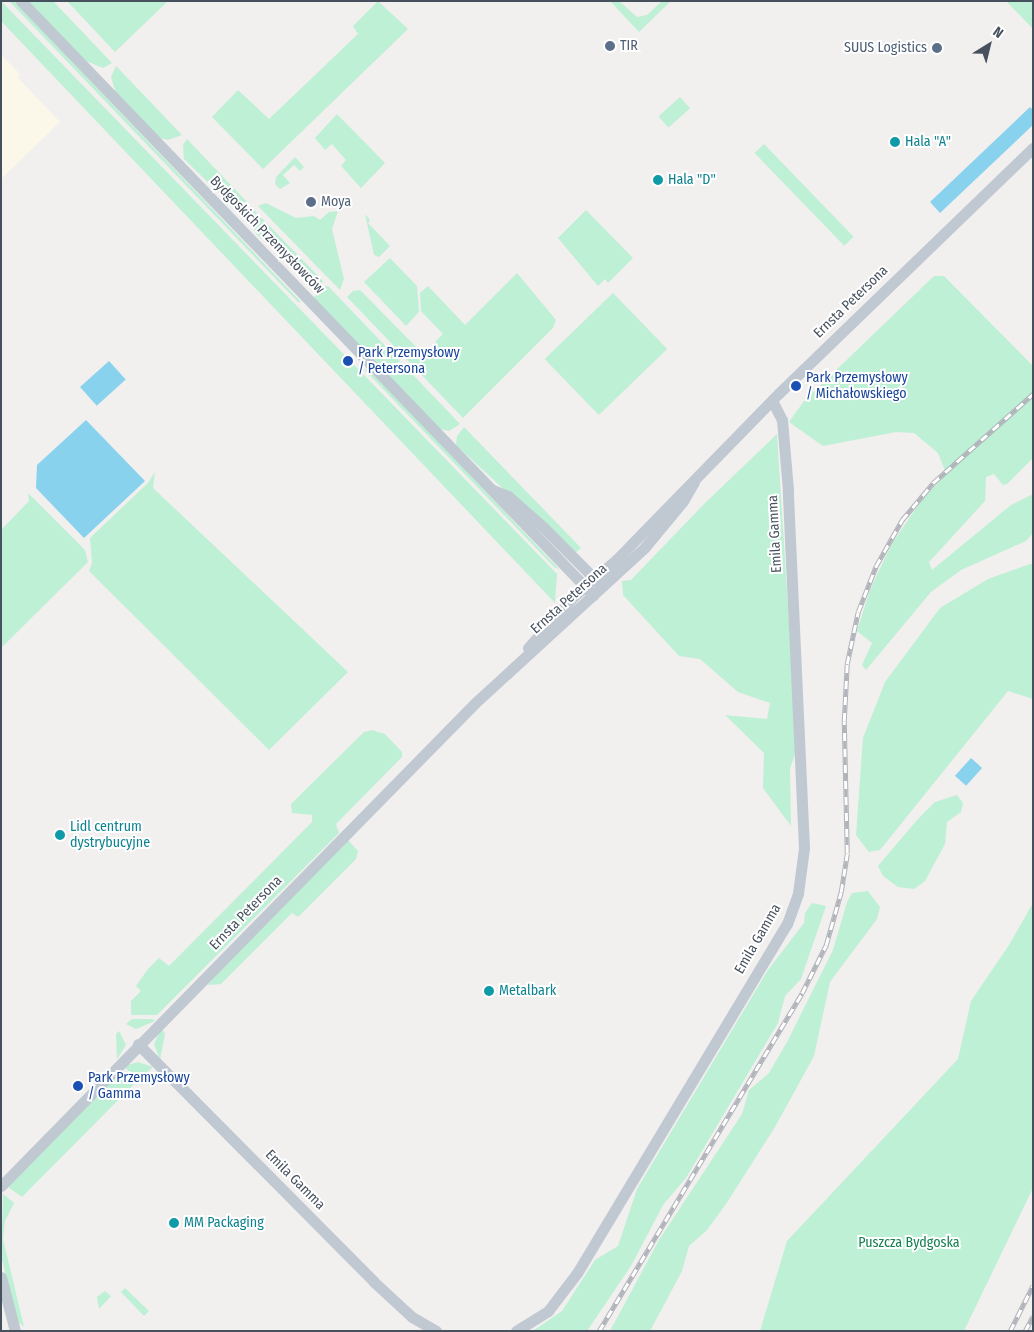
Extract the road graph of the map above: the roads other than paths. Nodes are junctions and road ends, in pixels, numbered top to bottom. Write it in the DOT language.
graph roads {
  1 [pos="21,1"];
  2 [pos="1033,148"];
  3 [pos="772,400"];
  4 [pos="594,587"];
  5 [pos="138,1044"];
  6 [pos="1,1186"];
  7 [pos="1,1277"];
  8 [pos="15,1331"];
  9 [pos="436,1331"];
  10 [pos="516,1331"];
  1 -- 4 [label="street, Bydgoskich Przemysłowców"];
  2 -- 3 [label="street, Ernsta Petersona"];
  3 -- 4 [label="street, Ernsta Petersona"];
  3 -- 10 [label="street, Emila Gamma"];
  4 -- 5 [label="street, Ernsta Petersona"];
  5 -- 6 [label="street, Ernsta Petersona"];
  5 -- 9 [label="street, Emila Gamma"];
  7 -- 8 [label="street"];
}
